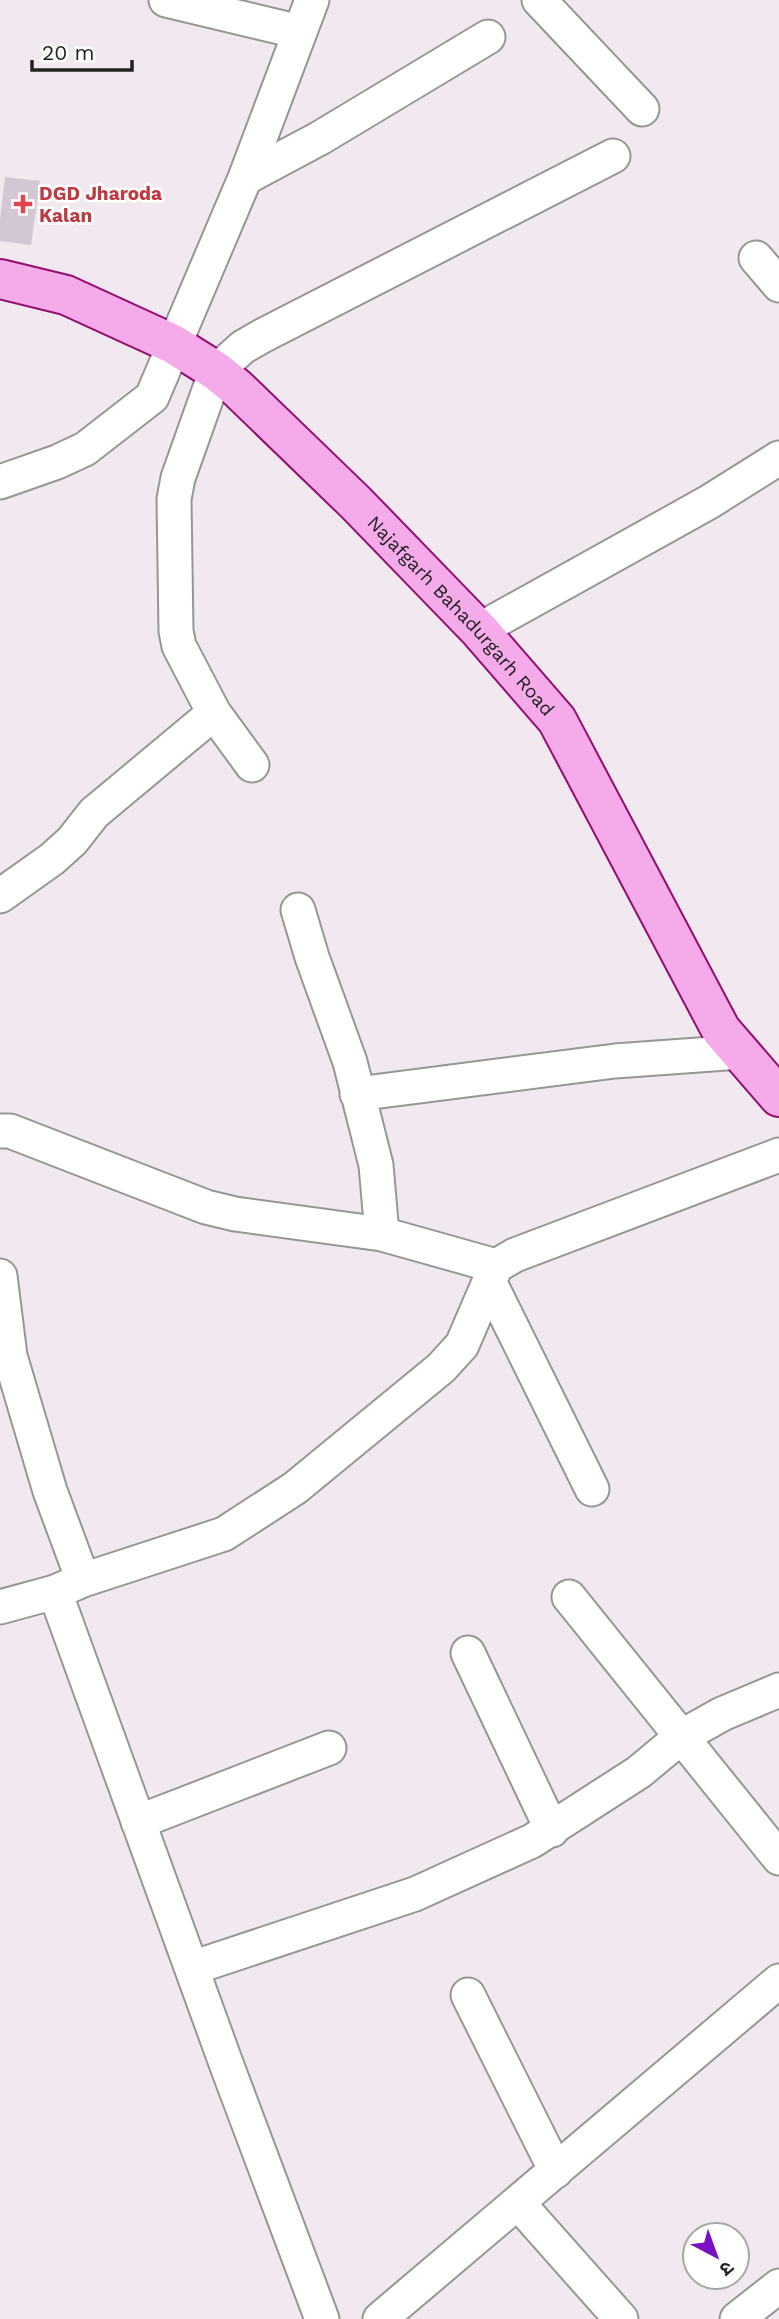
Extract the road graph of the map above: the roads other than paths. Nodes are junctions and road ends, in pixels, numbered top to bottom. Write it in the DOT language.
graph roads {
  1 [pos="166,0"];
  2 [pos="313,0"];
  3 [pos="539,0"];
  4 [pos="300,32"];
  5 [pos="488,37"];
  6 [pos="642,109"];
  7 [pos="613,156"];
  8 [pos="245,178"];
  9 [pos="756,258"];
  10 [pos="0,279"];
  11 [pos="779,285"];
  12 [pos="173,344"];
  13 [pos="216,371"];
  14 [pos="779,458"];
  15 [pos="0,482"];
  16 [pos="479,630"];
  17 [pos="214,713"];
  18 [pos="252,765"];
  19 [pos="0,895"];
  20 [pos="298,910"];
  21 [pos="740,1052"];
  22 [pos="357,1094"];
  23 [pos="779,1097"];
  24 [pos="0,1131"];
  25 [pos="779,1155"];
  26 [pos="382,1234"];
  27 [pos="492,1273"];
  28 [pos="0,1276"];
  29 [pos="592,1489"];
  30 [pos="69,1586"];
  31 [pos="569,1597"];
  32 [pos="0,1607"];
  33 [pos="468,1653"];
  34 [pos="779,1690"];
  35 [pos="681,1737"];
  36 [pos="329,1748"];
  37 [pos="138,1822"];
  38 [pos="552,1830"];
  39 [pos="779,1858"];
  40 [pos="191,1968"];
  41 [pos="779,1981"];
  42 [pos="468,1996"];
  43 [pos="556,2171"];
  44 [pos="518,2203"];
  45 [pos="779,2286"];
  46 [pos="322,2319"];
  47 [pos="380,2319"];
  48 [pos="621,2319"];
  49 [pos="737,2319"];
  1 -- 4 [label="street"];
  2 -- 4 [label="street"];
  3 -- 6 [label="street"];
  4 -- 8 [label="street"];
  5 -- 8 [label="street"];
  7 -- 13 [label="street"];
  8 -- 12 [label="street"];
  9 -- 11 [label="street"];
  10 -- 12 [label="main road, Najafgarh Bahadurgarh Road"];
  12 -- 13 [label="main road, Najafgarh Bahadurgarh Road"];
  12 -- 15 [label="street"];
  13 -- 16 [label="main road, Najafgarh Bahadurgarh Road"];
  13 -- 17 [label="street"];
  14 -- 16 [label="street"];
  16 -- 21 [label="main road, Najafgarh Bahadurgarh Road"];
  17 -- 18 [label="street"];
  17 -- 19 [label="street"];
  20 -- 22 [label="street"];
  21 -- 22 [label="street"];
  21 -- 23 [label="main road, Najafgarh Bahadurgarh Road"];
  22 -- 26 [label="street"];
  24 -- 26 [label="street"];
  25 -- 27 [label="street"];
  26 -- 27 [label="street"];
  27 -- 29 [label="street"];
  27 -- 30 [label="street"];
  28 -- 30 [label="street"];
  30 -- 32 [label="street"];
  30 -- 37 [label="street"];
  31 -- 35 [label="street"];
  33 -- 38 [label="street"];
  34 -- 35 [label="street"];
  35 -- 38 [label="street"];
  35 -- 39 [label="street"];
  36 -- 37 [label="street"];
  37 -- 40 [label="street"];
  38 -- 40 [label="street"];
  40 -- 46 [label="street"];
  41 -- 43 [label="street"];
  42 -- 43 [label="street"];
  43 -- 44 [label="street"];
  44 -- 47 [label="street"];
  44 -- 48 [label="street"];
  45 -- 49 [label="street"];
}
